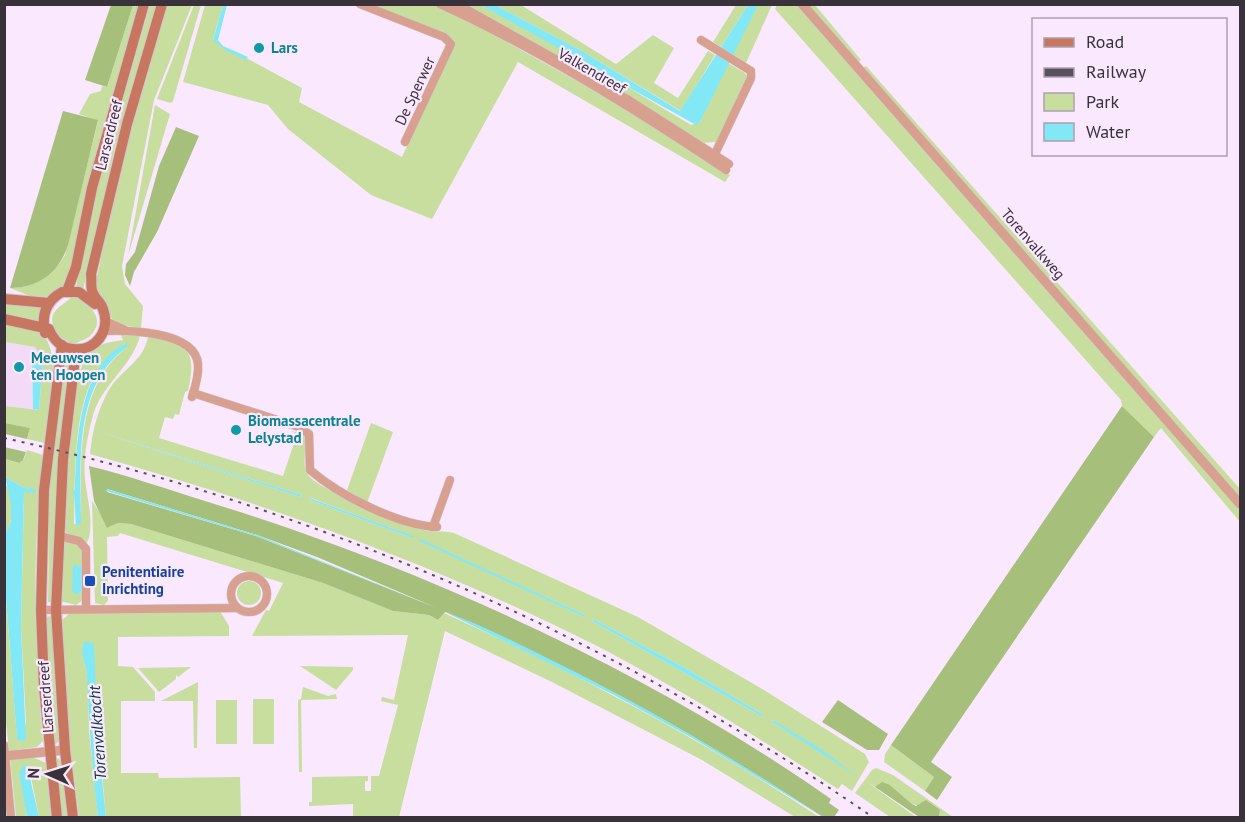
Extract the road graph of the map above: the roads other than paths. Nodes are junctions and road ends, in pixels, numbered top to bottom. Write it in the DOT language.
graph roads {
  1 [pos="144,4"];
  2 [pos="162,4"];
  3 [pos="360,4"];
  4 [pos="440,4"];
  5 [pos="457,4"];
  6 [pos="802,4"];
  7 [pos="701,40"];
  8 [pos="405,142"];
  9 [pos="713,157"];
  10 [pos="727,167"];
  11 [pos="70,291"];
  12 [pos="90,294"];
  13 [pos="4,299"];
  14 [pos="49,303"];
  15 [pos="4,319"];
  16 [pos="103,324"];
  17 [pos="47,328"];
  18 [pos="59,346"];
  19 [pos="80,349"];
  20 [pos="450,480"];
  21 [pos="1240,504"];
  22 [pos="59,536"];
  23 [pos="86,608"];
  24 [pos="237,608"];
  25 [pos="41,610"];
  26 [pos="56,610"];
  27 [pos="4,745"];
  28 [pos="65,750"];
  29 [pos="49,752"];
  30 [pos="5,756"];
  31 [pos="11,818"];
  32 [pos="57,818"];
  33 [pos="73,818"];
  1 -- 11 [label="main road, Larserdreef"];
  2 -- 12 [label="main road, Larserdreef"];
  3 -- 8 [label="street, De Sperwer"];
  4 -- 9 [label="street, Valkendreef"];
  5 -- 9 [label="street, Valkendreef"];
  6 -- 21 [label="street, Torenvalkweg"];
  7 -- 9 [label="street"];
  9 -- 10 [label="street, Valkendreef"];
  11 -- 12 [label="main road"];
  11 -- 14 [label="main road"];
  11 -- 17 [label="main road"];
  12 -- 16 [label="main road"];
  13 -- 14 [label="main road"];
  14 -- 17 [label="main road"];
  15 -- 17 [label="main road"];
  16 -- 19 [label="main road"];
  16 -- 20 [label="street"];
  17 -- 18 [label="main road"];
  18 -- 19 [label="main road"];
  18 -- 25 [label="main road, Larserdreef"];
  19 -- 22 [label="main road, Larserdreef"];
  22 -- 23 [label="street"];
  22 -- 26 [label="main road, Larserdreef"];
  23 -- 24 [label="street"];
  23 -- 26 [label="street"];
  24 -- 24 [label="street"];
  25 -- 26 [label="street"];
  25 -- 29 [label="main road, Larserdreef"];
  26 -- 28 [label="main road, Larserdreef"];
  27 -- 30 [label="street"];
  28 -- 29 [label="street"];
  28 -- 33 [label="main road, Larserdreef"];
  29 -- 30 [label="street"];
  29 -- 32 [label="main road, Larserdreef"];
  30 -- 31 [label="street"];
}
